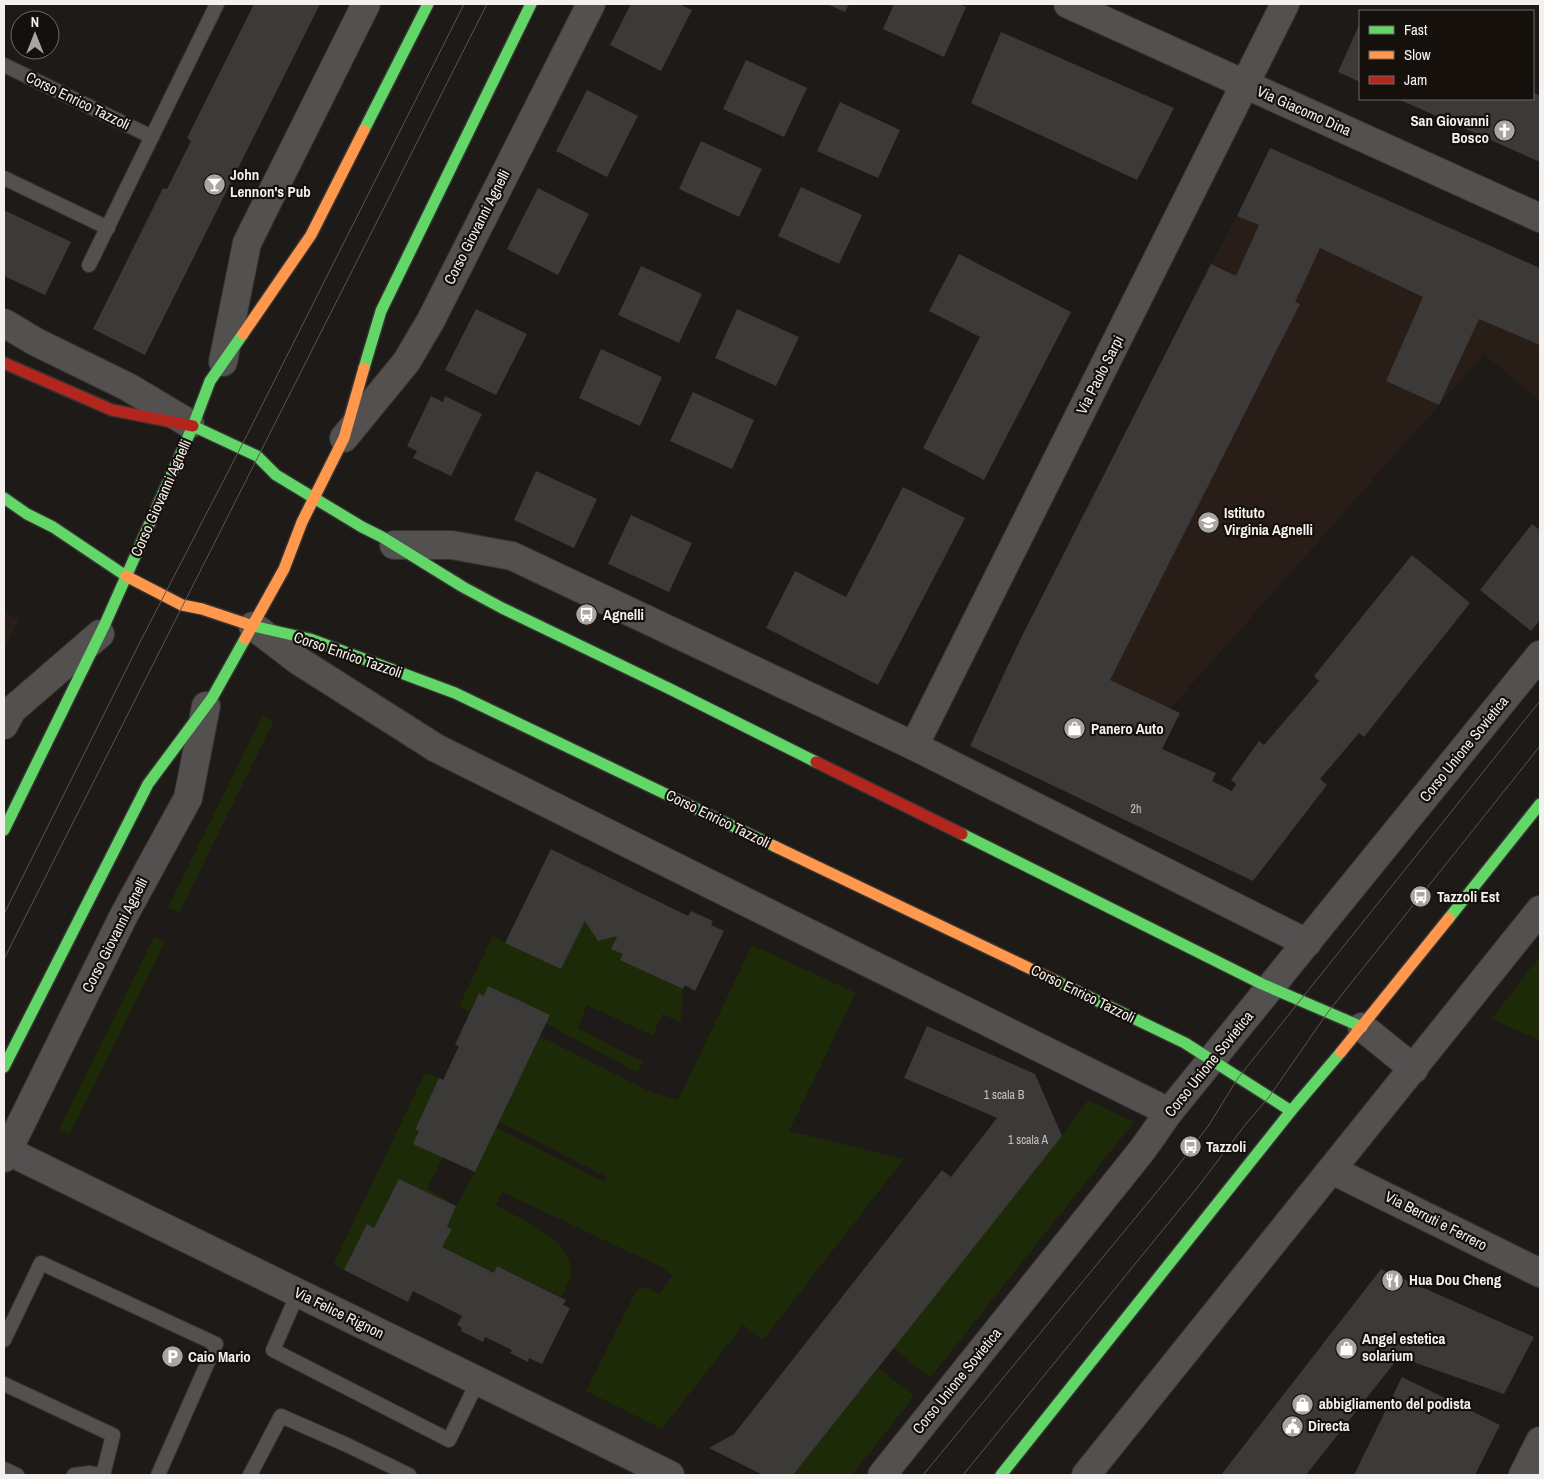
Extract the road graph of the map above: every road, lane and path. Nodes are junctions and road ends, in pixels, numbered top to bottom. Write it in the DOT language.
graph roads {
  1 [pos="217,4"];
  2 [pos="366,4"];
  3 [pos="428,4"];
  4 [pos="531,4"];
  5 [pos="591,4"];
  6 [pos="1068,4"];
  7 [pos="1285,4"];
  8 [pos="4,65"];
  9 [pos="1245,84"];
  10 [pos="152,137"];
  11 [pos="4,178"];
  12 [pos="1540,218"];
  13 [pos="108,228"];
  14 [pos="89,265"];
  15 [pos="4,323"];
  16 [pos="223,362"];
  17 [pos="4,363"];
  18 [pos="193,426"];
  19 [pos="344,438"];
  20 [pos="4,498"];
  21 [pos="314,498"];
  22 [pos="15,513"];
  23 [pos="394,545"];
  24 [pos="126,576"];
  25 [pos="253,626"];
  26 [pos="100,634"];
  27 [pos="1540,655"];
  28 [pos="206,706"];
  29 [pos="4,725"];
  30 [pos="914,746"];
  31 [pos="1540,804"];
  32 [pos="4,830"];
  33 [pos="1540,910"];
  34 [pos="1307,942"];
  35 [pos="1270,988"];
  36 [pos="1362,1027"];
  37 [pos="1212,1060"];
  38 [pos="4,1068"];
  39 [pos="1414,1069"];
  40 [pos="1291,1111"];
  41 [pos="1170,1112"];
  42 [pos="6,1154"];
  43 [pos="1332,1170"];
  44 [pos="1540,1273"];
  45 [pos="298,1293"];
  46 [pos="4,1340"];
  47 [pos="478,1381"];
  48 [pos="4,1384"];
  49 [pos="1540,1441"];
  50 [pos="4,1469"];
  51 [pos="17,1475"];
  52 [pos="74,1475"];
  53 [pos="102,1475"];
  54 [pos="158,1475"];
  55 [pos="250,1475"];
  56 [pos="409,1475"];
  57 [pos="670,1475"];
  58 [pos="882,1475"];
  59 [pos="1001,1475"];
  60 [pos="1086,1475"];
  61 [pos="1523,1475"];
  1 -- 10 [label="lane"];
  2 -- 16 [label="street, Corso Giovanni Agnelli"];
  3 -- 16 [label="main road, Corso Giovanni Agnelli"];
  4 -- 19 [label="main road, Corso Giovanni Agnelli"];
  5 -- 19 [label="street, Corso Giovanni Agnelli"];
  6 -- 9 [label="street, Via Giacomo Dina"];
  7 -- 9 [label="street, Via Paolo Sarpi"];
  8 -- 10 [label="lane, Corso Enrico Tazzoli"];
  9 -- 12 [label="street, Via Giacomo Dina"];
  9 -- 30 [label="street, Via Paolo Sarpi"];
  10 -- 13 [label="lane"];
  11 -- 13 [label="lane"];
  13 -- 14 [label="lane"];
  15 -- 18 [label="street"];
  16 -- 18 [label="main road, Corso Giovanni Agnelli"];
  17 -- 18 [label="main road"];
  18 -- 21 [label="main road"];
  18 -- 24 [label="main road, Corso Giovanni Agnelli"];
  19 -- 21 [label="main road, Corso Giovanni Agnelli"];
  20 -- 22 [label="main road"];
  21 -- 23 [label="main road"];
  21 -- 25 [label="main road, Corso Giovanni Agnelli"];
  22 -- 24 [label="main road"];
  23 -- 30 [label="street"];
  23 -- 35 [label="main road"];
  24 -- 25 [label="main road"];
  24 -- 26 [label="main road, Corso Giovanni Agnelli"];
  25 -- 28 [label="main road, Corso Giovanni Agnelli"];
  25 -- 37 [label="main road, Corso Enrico Tazzoli"];
  25 -- 41 [label="street, Corso Enrico Tazzoli"];
  26 -- 29 [label="street, Corso Giovanni Agnelli"];
  26 -- 32 [label="main road, Corso Giovanni Agnelli"];
  27 -- 34 [label="street, Corso Unione Sovietica"];
  28 -- 38 [label="main road, Corso Giovanni Agnelli"];
  28 -- 42 [label="street, Corso Giovanni Agnelli"];
  30 -- 34 [label="street"];
  31 -- 36 [label="main road"];
  33 -- 39 [label="street"];
  34 -- 35 [label="street, Corso Unione Sovietica"];
  35 -- 36 [label="main road"];
  35 -- 37 [label="street, Corso Unione Sovietica"];
  36 -- 39 [label="street"];
  36 -- 40 [label="main road"];
  37 -- 40 [label="main road, Corso Enrico Tazzoli"];
  37 -- 41 [label="street, Corso Unione Sovietica"];
  39 -- 43 [label="street"];
  40 -- 59 [label="main road"];
  41 -- 58 [label="street, Corso Unione Sovietica"];
  42 -- 45 [label="street, Via Felice Rignon"];
  43 -- 44 [label="street, Via Berruti e Ferrero"];
  43 -- 60 [label="street"];
  45 -- 47 [label="street, Via Felice Rignon"];
  45 -- 47 [label="lane"];
  46 -- 54 [label="lane"];
  47 -- 57 [label="street, Via Felice Rignon"];
  48 -- 53 [label="lane"];
  49 -- 61 [label="street"];
  50 -- 51 [label="lane"];
  52 -- 53 [label="lane"];
  55 -- 56 [label="lane"];
}
